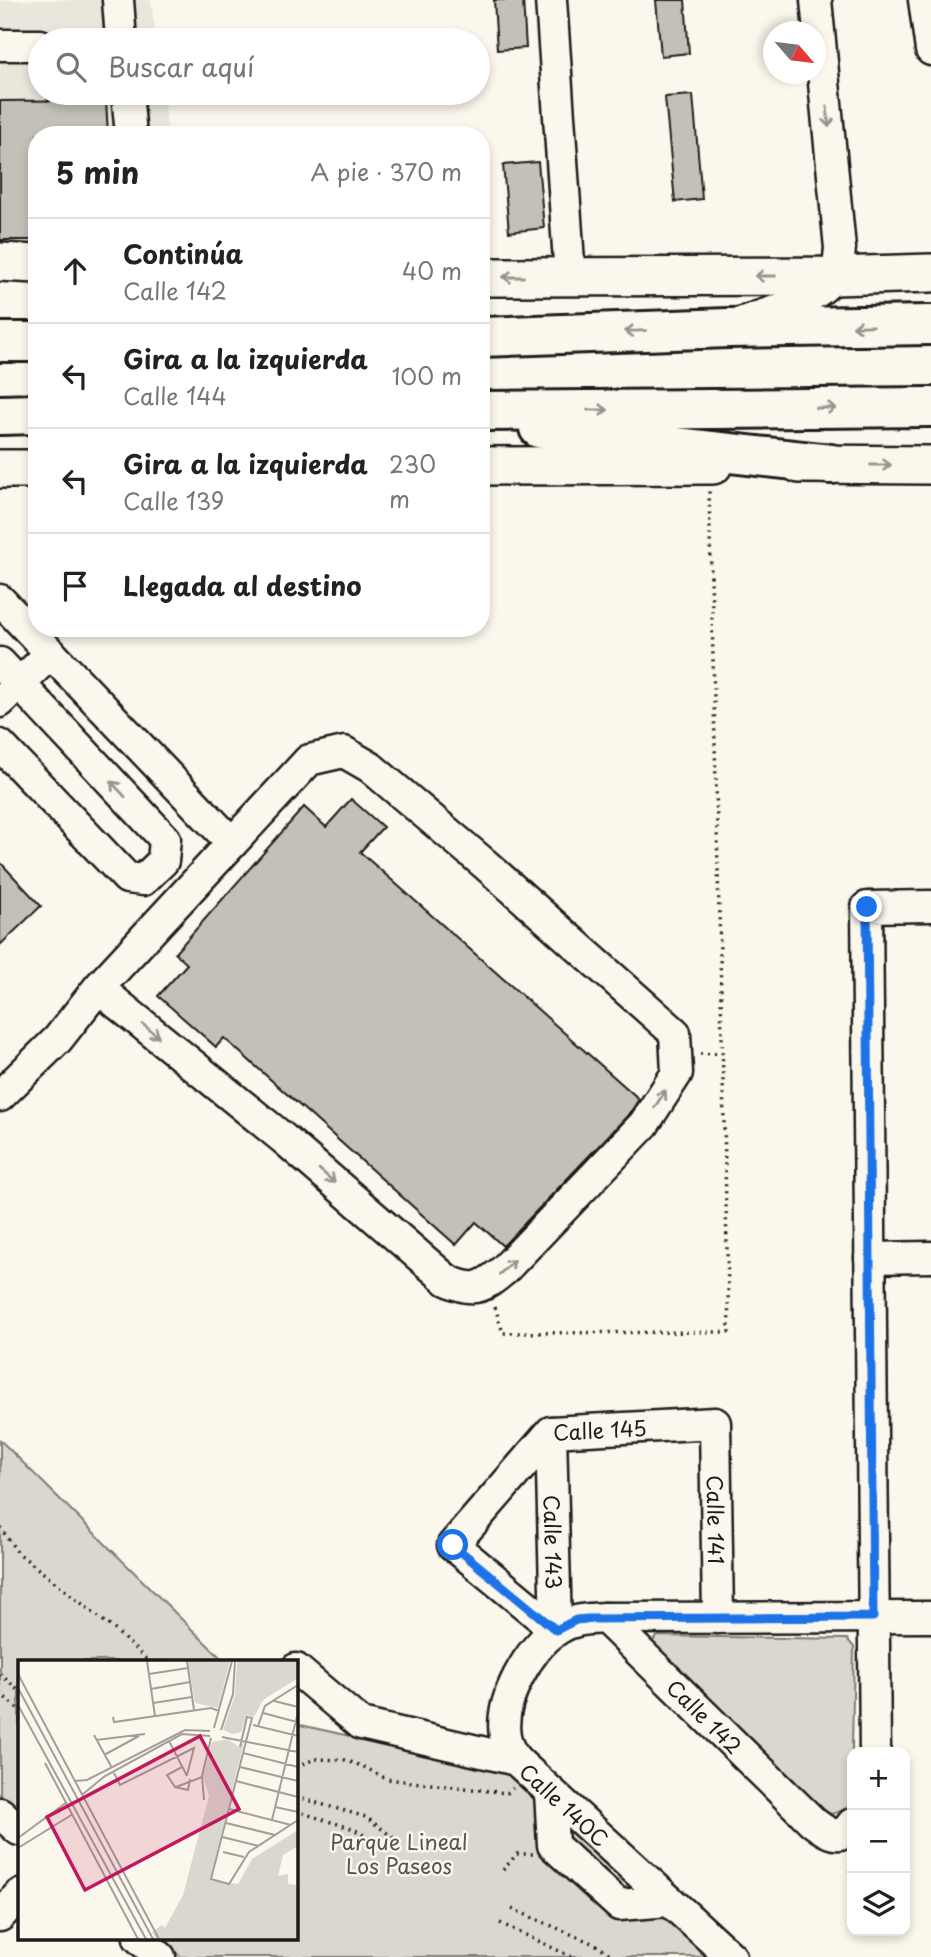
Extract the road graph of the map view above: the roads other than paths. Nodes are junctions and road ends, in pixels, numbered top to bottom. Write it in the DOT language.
graph roads {
  1 [pos="118,0"];
  2 [pos="551,0"];
  3 [pos="817,0"];
  4 [pos="925,0"];
  5 [pos="120,28"];
  6 [pos="0,45"];
  7 [pos="28,45"];
  8 [pos="931,50"];
  9 [pos="128,105"];
  10 [pos="130,126"];
  11 [pos="0,262"];
  12 [pos="28,264"];
  13 [pos="931,273"];
  14 [pos="570,276"];
  15 [pos="834,276"];
  16 [pos="490,277"];
  17 [pos="931,325"];
  18 [pos="728,328"];
  19 [pos="490,337"];
  20 [pos="0,342"];
  21 [pos="28,342"];
  22 [pos="931,407"];
  23 [pos="490,411"];
  24 [pos="28,414"];
  25 [pos="0,415"];
  26 [pos="490,420"];
  27 [pos="831,464"];
  28 [pos="931,465"];
  29 [pos="490,466"];
  30 [pos="0,469"];
  31 [pos="28,469"];
  32 [pos="0,600"];
  33 [pos="28,629"];
  34 [pos="36,637"];
  35 [pos="51,653"];
  36 [pos="6,683"];
  37 [pos="0,745"];
  38 [pos="232,843"];
  39 [pos="931,906"];
  40 [pos="98,988"];
  41 [pos="0,1096"];
  42 [pos="931,1256"];
  43 [pos="870,1258"];
  44 [pos="715,1423"];
  45 [pos="551,1432"];
  46 [pos="931,1616"];
  47 [pos="873,1617"];
  48 [pos="605,1618"];
  49 [pos="718,1618"];
  50 [pos="556,1630"];
  51 [pos="298,1670"];
  52 [pos="875,1747"];
  53 [pos="533,1775"];
  54 [pos="0,1813"];
  55 [pos="18,1829"];
  56 [pos="847,1830"];
  57 [pos="18,1896"];
  58 [pos="0,1916"];
  59 [pos="141,1940"];
  60 [pos="160,1957"];
  61 [pos="731,1957"];
  1 -- 5 [label="street"];
  2 -- 14 [label="street"];
  3 -- 15 [label="street, one-way"];
  4 -- 8 [label="street"];
  6 -- 7 [label="street"];
  9 -- 10 [label="street"];
  11 -- 12 [label="main road"];
  13 -- 15 [label="main road"];
  15 -- 14 [label="main road, one-way"];
  14 -- 16 [label="main road, one-way"];
  15 -- 18 [label="street"];
  17 -- 18 [label="highway, one-way"];
  18 -- 19 [label="highway, one-way"];
  20 -- 21 [label="highway"];
  23 -- 22 [label="highway, one-way"];
  24 -- 25 [label="highway"];
  26 -- 27 [label="highway"];
  27 -- 28 [label="main road, one-way"];
  27 -- 29 [label="main road"];
  30 -- 31 [label="main road"];
  32 -- 33 [label="street"];
  34 -- 35 [label="street"];
  35 -- 36 [label="street"];
  35 -- 38 [label="street"];
  37 -- 36 [label="street, one-way"];
  38 -- 40 [label="street"];
  40 -- 38 [label="street, one-way"];
  39 -- 43 [label="street"];
  40 -- 41 [label="street"];
  42 -- 43 [label="street"];
  43 -- 47 [label="street"];
  44 -- 45 [label="street, Calle 145"];
  44 -- 49 [label="street, Calle 141"];
  45 -- 50 [label="street, Calle 143"];
  45 -- 50 [label="street, Calle 145"];
  46 -- 47 [label="street"];
  47 -- 49 [label="street"];
  47 -- 52 [label="street"];
  48 -- 49 [label="street"];
  48 -- 50 [label="street"];
  48 -- 56 [label="street, Calle 142"];
  50 -- 53 [label="street"];
  51 -- 53 [label="street, Calle 140C"];
  53 -- 61 [label="street, Calle 140C"];
  54 -- 55 [label="street"];
  57 -- 58 [label="street"];
  59 -- 60 [label="street"];
}
